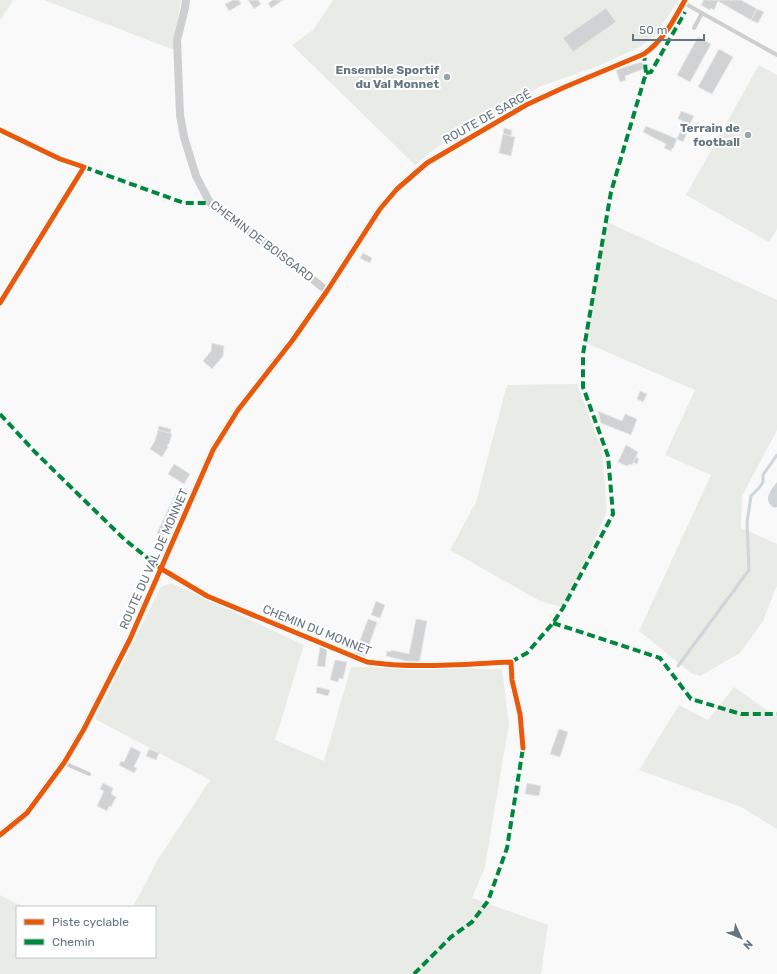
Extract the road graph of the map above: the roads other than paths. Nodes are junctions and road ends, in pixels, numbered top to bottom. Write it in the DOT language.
graph roads {
  1 [pos="186,0"];
  2 [pos="684,1"];
  3 [pos="702,13"];
  4 [pos="694,28"];
  5 [pos="777,55"];
  6 [pos="327,291"];
  7 [pos="160,568"];
  8 [pos="523,748"];
  9 [pos="64,763"];
  10 [pos="89,774"];
  11 [pos="0,835"];
  1 -- 6 [label="street, CHEMIN DE BOISGARD"];
  2 -- 3 [label="lane"];
  2 -- 6 [label="street, ROUTE DE SARGÉ"];
  3 -- 4 [label="lane"];
  3 -- 5 [label="lane"];
  6 -- 7 [label="street, ROUTE DU VAL DE MONNET"];
  7 -- 8 [label="street, CHEMIN DU MONNET"];
  7 -- 9 [label="street, ROUTE DU VAL DE MONNET"];
  9 -- 10 [label="lane"];
  9 -- 11 [label="street, ROUTE DU VAL DE MONNET"];
}
